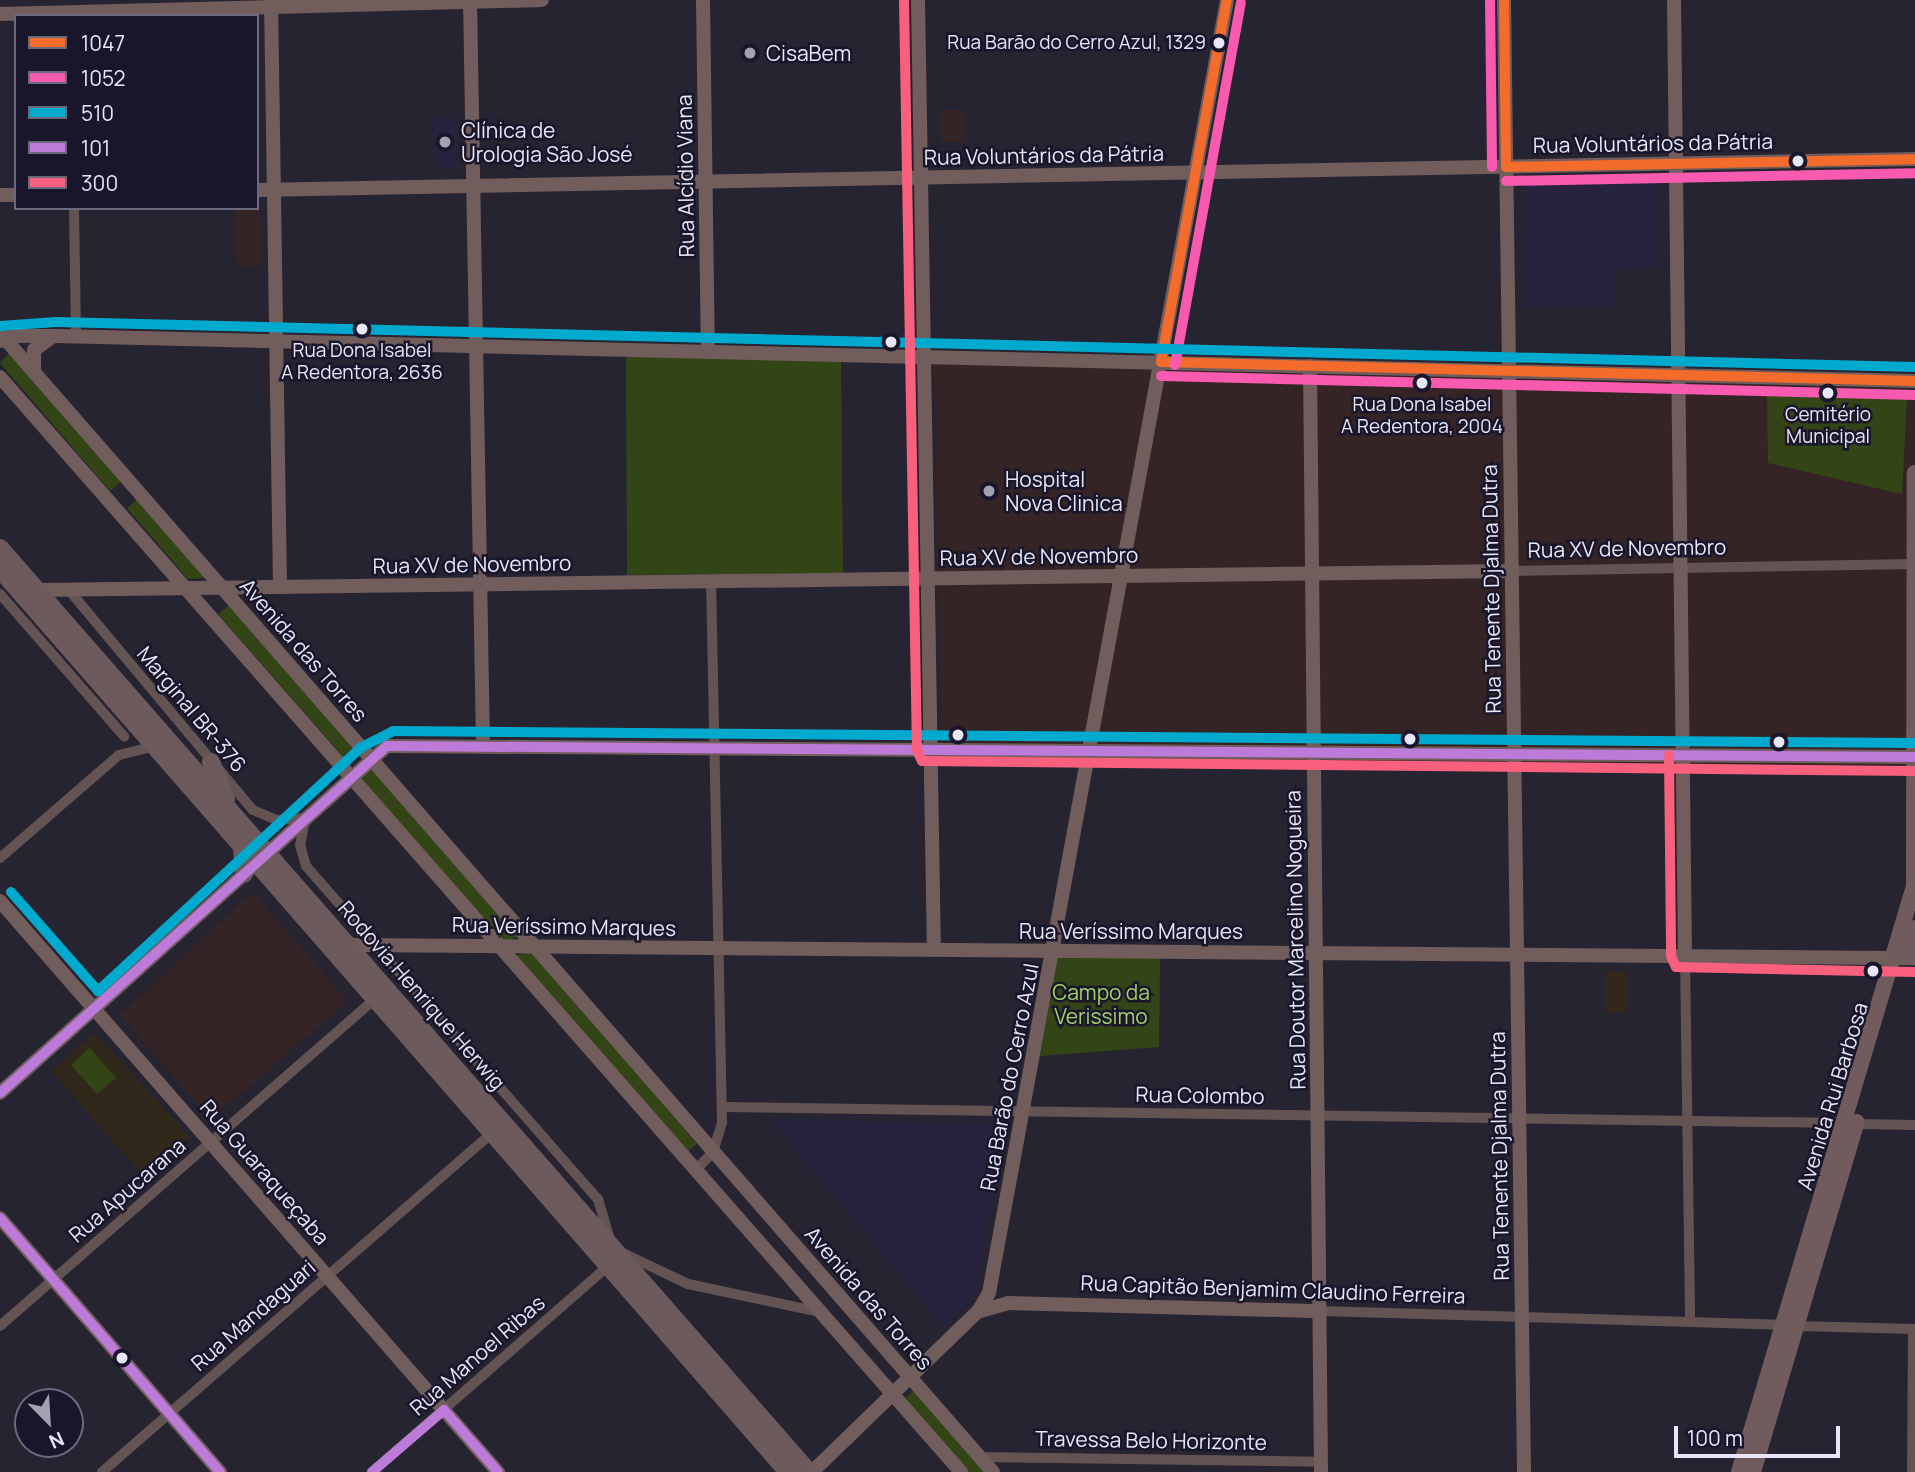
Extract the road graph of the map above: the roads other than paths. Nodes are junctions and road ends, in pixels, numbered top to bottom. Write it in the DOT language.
graph roads {
  1 [pos="542,0"];
  2 [pos="703,0"];
  3 [pos="918,0"];
  4 [pos="1227,0"];
  5 [pos="1504,0"];
  6 [pos="1674,0"];
  7 [pos="470,1"];
  8 [pos="271,3"];
  9 [pos="71,9"];
  10 [pos="0,14"];
  11 [pos="1915,159"];
  12 [pos="1675,163"];
  13 [pos="1506,167"];
  14 [pos="1194,173"];
  15 [pos="921,178"];
  16 [pos="706,182"];
  17 [pos="474,186"];
  18 [pos="259,190"];
  19 [pos="274,190"];
  20 [pos="74,210"];
  21 [pos="57,336"];
  22 [pos="76,336"];
  23 [pos="1,337"];
  24 [pos="276,341"];
  25 [pos="476,345"];
  26 [pos="708,351"];
  27 [pos="924,356"];
  28 [pos="1161,362"];
  29 [pos="1310,366"];
  30 [pos="1509,371"];
  31 [pos="34,372"];
  32 [pos="1678,375"];
  33 [pos="0,377"];
  34 [pos="1915,381"];
  35 [pos="1915,473"];
  36 [pos="131,484"];
  37 [pos="111,502"];
  38 [pos="0,548"];
  39 [pos="1915,564"];
  40 [pos="1680,568"];
  41 [pos="0,569"];
  42 [pos="1512,571"];
  43 [pos="1312,573"];
  44 [pos="1121,576"];
  45 [pos="928,579"];
  46 [pos="711,581"];
  47 [pos="480,584"];
  48 [pos="280,587"];
  49 [pos="186,588"];
  50 [pos="222,588"];
  51 [pos="68,589"];
  52 [pos="37,590"];
  53 [pos="6,597"];
  54 [pos="129,717"];
  55 [pos="124,736"];
  56 [pos="154,746"];
  57 [pos="483,746"];
  58 [pos="714,748"];
  59 [pos="930,750"];
  60 [pos="1090,751"];
  61 [pos="1314,752"];
  62 [pos="119,754"];
  63 [pos="1514,754"];
  64 [pos="1683,755"];
  65 [pos="1914,757"];
  66 [pos="370,758"];
  67 [pos="211,762"];
  68 [pos="350,776"];
  69 [pos="232,812"];
  70 [pos="305,818"];
  71 [pos="0,858"];
  72 [pos="256,863"];
  73 [pos="0,901"];
  74 [pos="1915,928"];
  75 [pos="348,945"];
  76 [pos="376,945"];
  77 [pos="500,946"];
  78 [pos="534,947"];
  79 [pos="718,948"];
  80 [pos="934,950"];
  81 [pos="1055,951"];
  82 [pos="1316,953"];
  83 [pos="1517,955"];
  84 [pos="1685,956"];
  85 [pos="1906,958"];
  86 [pos="375,999"];
  87 [pos="97,1011"];
  88 [pos="0,1093"];
  89 [pos="722,1107"];
  90 [pos="1025,1111"];
  91 [pos="1318,1116"];
  92 [pos="1519,1119"];
  93 [pos="1687,1121"];
  94 [pos="1851,1124"];
  95 [pos="1915,1125"];
  96 [pos="492,1133"];
  97 [pos="211,1142"];
  98 [pos="713,1152"];
  99 [pos="695,1170"];
  100 [pos="0,1218"];
  101 [pos="612,1247"];
  102 [pos="608,1266"];
  103 [pos="327,1276"];
  104 [pos="992,1277"];
  105 [pos="53,1279"];
  106 [pos="1013,1303"];
  107 [pos="1320,1311"];
  108 [pos="821,1312"];
  109 [pos="976,1312"];
  110 [pos="1522,1317"];
  111 [pos="1690,1322"];
  112 [pos="1790,1325"];
  113 [pos="0,1326"];
  114 [pos="1914,1329"];
  115 [pos="910,1377"];
  116 [pos="892,1394"];
  117 [pos="444,1409"];
  118 [pos="170,1413"];
  119 [pos="979,1457"];
  120 [pos="1321,1467"];
  121 [pos="102,1472"];
  122 [pos="220,1472"];
  123 [pos="372,1472"];
  124 [pos="498,1472"];
  125 [pos="788,1472"];
  126 [pos="811,1472"];
  127 [pos="961,1472"];
  128 [pos="993,1472"];
  129 [pos="1524,1472"];
  130 [pos="1739,1472"];
  131 [pos="1753,1472"];
  132 [pos="1912,1472"];
  1 -- 7 [label="main road"];
  2 -- 16 [label="main road, Rua Alcídio Viana"];
  3 -- 15 [label="main road"];
  4 -- 14 [label="main road, Rua Barão do Cerro Azul"];
  5 -- 13 [label="main road, Rua Tenente Djalma Dutra"];
  6 -- 12 [label="main road"];
  7 -- 8 [label="main road"];
  7 -- 17 [label="main road"];
  8 -- 9 [label="main road"];
  8 -- 19 [label="main road"];
  9 -- 10 [label="main road"];
  11 -- 12 [label="main road, Rua Voluntários da Pátria"];
  12 -- 13 [label="main road, Rua Voluntários da Pátria"];
  12 -- 32 [label="main road"];
  13 -- 14 [label="main road, Rua Voluntários da Pátria"];
  13 -- 30 [label="main road, Rua Tenente Djalma Dutra"];
  14 -- 15 [label="main road, Rua Voluntários da Pátria"];
  14 -- 28 [label="main road, Rua Barão do Cerro Azul"];
  15 -- 16 [label="main road, Rua Voluntários da Pátria"];
  15 -- 27 [label="main road"];
  16 -- 17 [label="main road, Rua Voluntários da Pátria"];
  16 -- 26 [label="main road, Rua Alcídio Viana"];
  17 -- 19 [label="main road, Rua Voluntários da Pátria"];
  17 -- 25 [label="main road"];
  18 -- 19 [label="main road, Rua Voluntários da Pátria"];
  19 -- 24 [label="main road"];
  20 -- 22 [label="street"];
  21 -- 22 [label="main road"];
  21 -- 23 [label="main road"];
  21 -- 31 [label="main road"];
  22 -- 24 [label="main road"];
  23 -- 31 [label="main road, Avenida das Torres"];
  24 -- 25 [label="main road"];
  24 -- 48 [label="main road"];
  25 -- 26 [label="main road"];
  25 -- 47 [label="main road"];
  26 -- 27 [label="main road"];
  27 -- 28 [label="main road"];
  27 -- 45 [label="main road"];
  28 -- 29 [label="main road"];
  28 -- 44 [label="main road, Rua Barão do Cerro Azul"];
  29 -- 30 [label="main road"];
  29 -- 43 [label="main road, Rua Doutor Marcelino Nogueira"];
  30 -- 32 [label="main road"];
  30 -- 42 [label="main road, Rua Tenente Djalma Dutra"];
  31 -- 36 [label="main road, Avenida das Torres"];
  32 -- 34 [label="main road"];
  32 -- 40 [label="main road"];
  33 -- 37 [label="main road"];
  35 -- 39 [label="main road, Avenida Rui Barbosa"];
  36 -- 37 [label="main road"];
  36 -- 50 [label="main road, Avenida das Torres"];
  37 -- 49 [label="main road"];
  38 -- 52 [label="highway, Rodovia Henrique Herwig"];
  39 -- 40 [label="street, Rua XV de Novembro"];
  39 -- 65 [label="main road, Avenida Rui Barbosa"];
  40 -- 42 [label="street, Rua XV de Novembro"];
  40 -- 64 [label="main road"];
  41 -- 53 [label="highway, Rodovia Henrique Herwig"];
  42 -- 43 [label="main road, Rua XV de Novembro"];
  42 -- 63 [label="main road, Rua Tenente Djalma Dutra"];
  43 -- 44 [label="main road, Rua XV de Novembro"];
  43 -- 61 [label="main road, Rua Doutor Marcelino Nogueira"];
  44 -- 45 [label="main road, Rua XV de Novembro"];
  44 -- 60 [label="main road, Rua Barão do Cerro Azul"];
  45 -- 46 [label="main road, Rua XV de Novembro"];
  45 -- 59 [label="main road"];
  46 -- 47 [label="main road, Rua XV de Novembro"];
  46 -- 58 [label="street"];
  47 -- 48 [label="main road, Rua XV de Novembro"];
  47 -- 57 [label="main road"];
  48 -- 50 [label="main road, Rua XV de Novembro"];
  49 -- 50 [label="main road, Rua XV de Novembro"];
  49 -- 51 [label="main road, Rua XV de Novembro"];
  49 -- 68 [label="main road"];
  50 -- 66 [label="main road, Avenida das Torres"];
  51 -- 52 [label="main road, Rua XV de Novembro"];
  51 -- 67 [label="street, Marginal BR-376"];
  52 -- 69 [label="highway, Rodovia Henrique Herwig"];
  53 -- 54 [label="highway, Rodovia Henrique Herwig"];
  53 -- 55 [label="street"];
  54 -- 55 [label="street"];
  54 -- 56 [label="highway, Rodovia Henrique Herwig"];
  55 -- 62 [label="street"];
  56 -- 62 [label="street"];
  56 -- 72 [label="highway, Rodovia Henrique Herwig"];
  57 -- 58 [label="main road"];
  57 -- 66 [label="main road"];
  58 -- 59 [label="main road"];
  58 -- 79 [label="street"];
  59 -- 60 [label="main road"];
  59 -- 80 [label="main road"];
  60 -- 61 [label="main road"];
  60 -- 81 [label="main road, Rua Barão do Cerro Azul"];
  61 -- 63 [label="main road"];
  61 -- 82 [label="main road, Rua Doutor Marcelino Nogueira"];
  62 -- 71 [label="street"];
  63 -- 64 [label="main road"];
  63 -- 83 [label="main road, Rua Tenente Djalma Dutra"];
  64 -- 65 [label="main road"];
  64 -- 84 [label="main road"];
  65 -- 85 [label="main road, Avenida Rui Barbosa"];
  66 -- 68 [label="main road"];
  66 -- 78 [label="main road, Avenida das Torres"];
  67 -- 69 [label="highway"];
  67 -- 70 [label="street, Marginal BR-376"];
  68 -- 70 [label="main road"];
  68 -- 77 [label="main road"];
  69 -- 72 [label="highway, Rodovia Henrique Herwig"];
  70 -- 72 [label="main road"];
  70 -- 76 [label="street"];
  72 -- 75 [label="highway, Rodovia Henrique Herwig"];
  72 -- 86 [label="highway, Rodovia Henrique Herwig"];
  72 -- 87 [label="main road"];
  73 -- 87 [label="main road, Rua Guaraqueçaba"];
  74 -- 85 [label="main road, Avenida Rui Barbosa"];
  75 -- 76 [label="main road, Rua Veríssimo Marques"];
  75 -- 101 [label="highway, Rodovia Henrique Herwig"];
  76 -- 77 [label="main road, Rua Veríssimo Marques"];
  76 -- 101 [label="street"];
  77 -- 78 [label="main road, Rua Veríssimo Marques"];
  77 -- 99 [label="main road"];
  78 -- 79 [label="main road, Rua Veríssimo Marques"];
  78 -- 98 [label="main road, Avenida das Torres"];
  79 -- 80 [label="main road, Rua Veríssimo Marques"];
  79 -- 89 [label="street"];
  80 -- 81 [label="main road, Rua Veríssimo Marques"];
  81 -- 82 [label="main road, Rua Veríssimo Marques"];
  81 -- 90 [label="main road, Rua Barão do Cerro Azul"];
  82 -- 83 [label="main road, Rua Veríssimo Marques"];
  82 -- 91 [label="main road, Rua Doutor Marcelino Nogueira"];
  83 -- 84 [label="main road, Rua Veríssimo Marques"];
  83 -- 92 [label="main road, Rua Tenente Djalma Dutra"];
  84 -- 85 [label="main road, Rua Veríssimo Marques"];
  84 -- 93 [label="street"];
  85 -- 94 [label="main road, Avenida Rui Barbosa"];
  86 -- 96 [label="highway, Rodovia Henrique Herwig"];
  86 -- 97 [label="street, Rua Apucarana"];
  87 -- 88 [label="main road"];
  87 -- 97 [label="main road, Rua Guaraqueçaba"];
  89 -- 90 [label="street, Rua Colombo"];
  89 -- 98 [label="street"];
  90 -- 91 [label="street, Rua Colombo"];
  90 -- 104 [label="main road, Rua Barão do Cerro Azul"];
  91 -- 92 [label="street, Rua Colombo"];
  91 -- 107 [label="main road, Rua Doutor Marcelino Nogueira"];
  92 -- 93 [label="street, Rua Colombo"];
  92 -- 110 [label="main road, Rua Tenente Djalma Dutra"];
  93 -- 94 [label="street, Rua Colombo"];
  93 -- 111 [label="street"];
  94 -- 95 [label="street, Rua Colombo"];
  94 -- 112 [label="main road, Avenida Rui Barbosa"];
  96 -- 102 [label="highway, Rodovia Henrique Herwig"];
  96 -- 103 [label="street, Rua Mandaguari"];
  97 -- 103 [label="main road, Rua Guaraqueçaba"];
  97 -- 105 [label="street, Rua Apucarana"];
  98 -- 99 [label="street"];
  98 -- 115 [label="main road, Avenida das Torres"];
  99 -- 108 [label="main road"];
  100 -- 105 [label="main road"];
  101 -- 108 [label="street"];
  101 -- 126 [label="highway, Rodovia Henrique Herwig"];
  102 -- 117 [label="street, Rua Manoel Ribas"];
  102 -- 125 [label="highway, Rodovia Henrique Herwig"];
  103 -- 117 [label="main road, Rua Guaraqueçaba"];
  103 -- 118 [label="street, Rua Mandaguari"];
  104 -- 106 [label="main road"];
  104 -- 109 [label="main road, Rua Barão do Cerro Azul"];
  105 -- 113 [label="street, Rua Apucarana"];
  105 -- 118 [label="main road"];
  106 -- 107 [label="main road, Rua Capitão Benjamim Claudino Ferreira"];
  106 -- 109 [label="main road, Rua Capitão Benjamim Claudino Ferreira"];
  107 -- 110 [label="street, Rua Capitão Benjamim Claudino Ferreira"];
  107 -- 120 [label="main road, Rua Doutor Marcelino Nogueira"];
  108 -- 116 [label="main road"];
  109 -- 115 [label="main road, Rua Barão do Cerro Azul"];
  110 -- 111 [label="street, Rua Capitão Benjamim Claudino Ferreira"];
  110 -- 129 [label="main road, Rua Tenente Djalma Dutra"];
  111 -- 112 [label="street, Rua Capitão Benjamim Claudino Ferreira"];
  112 -- 114 [label="street, Rua Capitão Benjamim Claudino Ferreira"];
  112 -- 130 [label="main road, Avenida Rui Barbosa"];
  112 -- 131 [label="main road, Avenida Rui Barbosa"];
  114 -- 132 [label="street"];
  115 -- 116 [label="main road, Rua Barão do Cerro Azul"];
  115 -- 119 [label="main road, Avenida das Torres"];
  116 -- 126 [label="main road, Rua Barão do Cerro Azul"];
  116 -- 127 [label="main road"];
  117 -- 123 [label="street, Rua Manoel Ribas"];
  117 -- 124 [label="main road, Rua Guaraqueçaba"];
  118 -- 121 [label="street, Rua Mandaguari"];
  118 -- 122 [label="main road"];
  119 -- 120 [label="street, Travessa Belo Horizonte"];
  119 -- 128 [label="main road, Avenida das Torres"];
}
